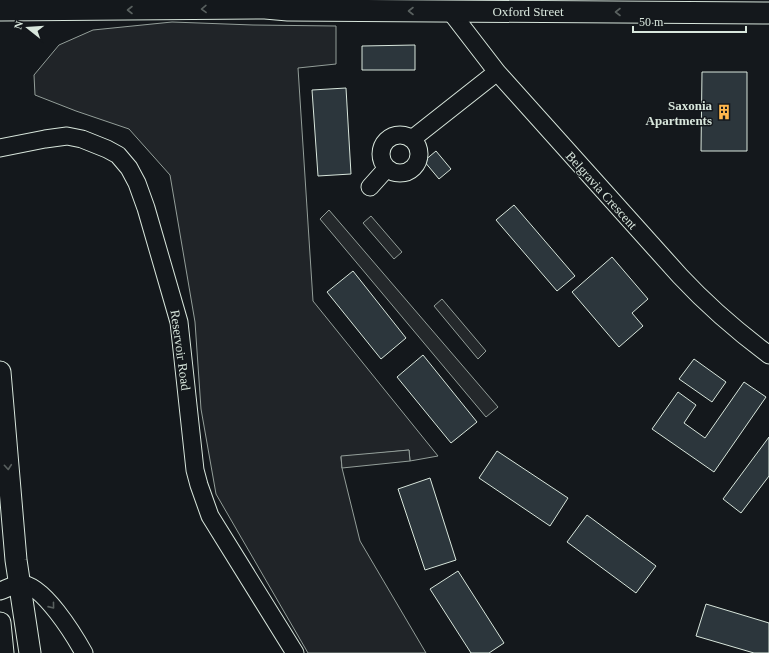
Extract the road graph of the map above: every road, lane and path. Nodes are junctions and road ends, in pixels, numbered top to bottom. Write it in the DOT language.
graph roads {
  1 [pos="240,4"];
  2 [pos="265,4"];
  3 [pos="0,10"];
  4 [pos="450,11"];
  5 [pos="769,13"];
  6 [pos="497,72"];
  7 [pos="412,139"];
  8 [pos="0,148"];
  9 [pos="387,168"];
  10 [pos="370,187"];
  11 [pos="769,354"];
  12 [pos="0,372"];
  13 [pos="21,584"];
  14 [pos="0,591"];
  15 [pos="0,624"];
  16 [pos="3,653"];
  17 [pos="30,653"];
  18 [pos="84,653"];
  19 [pos="295,653"];
  1 -- 2 [label="main road, Oxford Street"];
  1 -- 3 [label="main road, Oxford Street, one-way"];
  4 -- 2 [label="main road, Oxford Street, one-way"];
  5 -- 4 [label="main road, Oxford Street, one-way"];
  4 -- 6 [label="street, Belgravia Crescent"];
  6 -- 7 [label="street"];
  6 -- 11 [label="street, Belgravia Crescent"];
  7 -- 9 [label="street"];
  7 -- 9 [label="street"];
  8 -- 19 [label="street, Reservoir Road"];
  9 -- 10 [label="street"];
  12 -- 13 [label="main road, one-way"];
  13 -- 14 [label="street"];
  13 -- 17 [label="main road"];
  13 -- 18 [label="street, one-way"];
  15 -- 16 [label="main road"];
}
